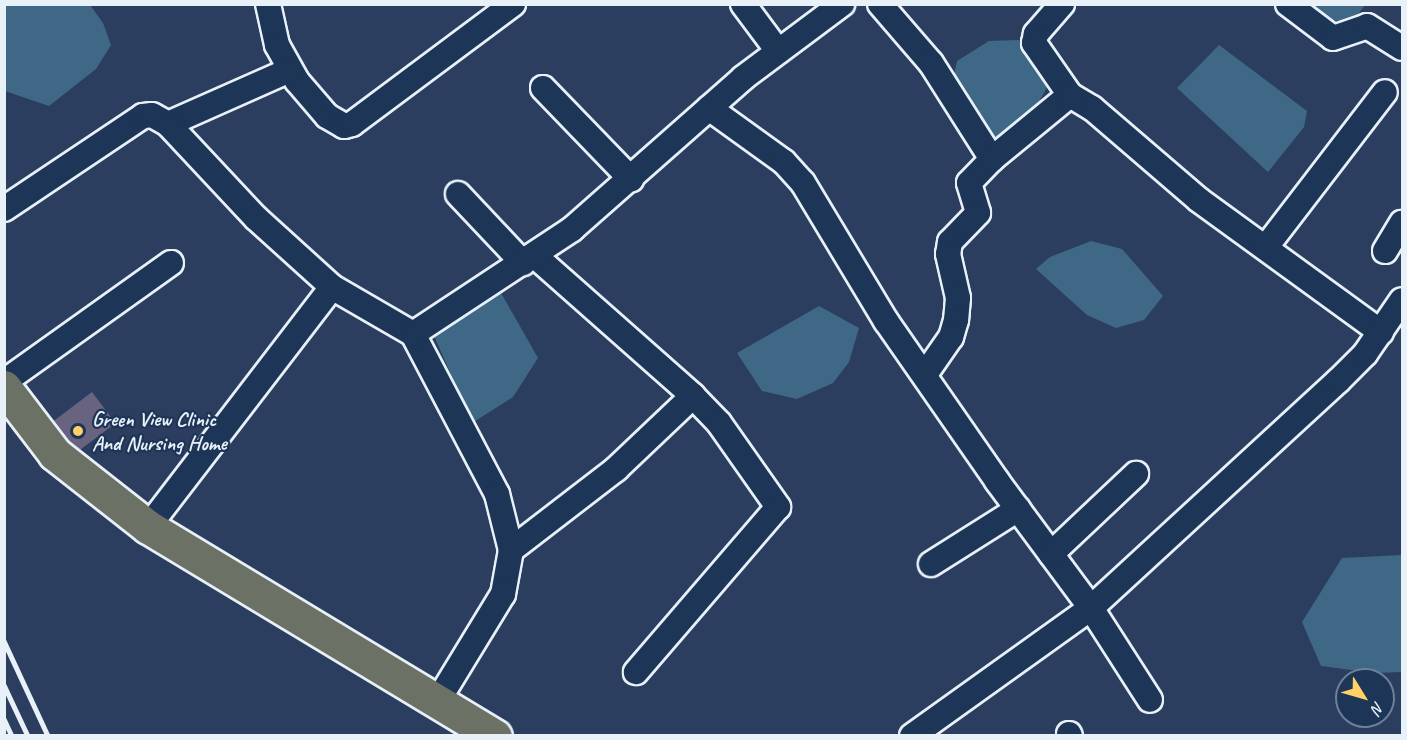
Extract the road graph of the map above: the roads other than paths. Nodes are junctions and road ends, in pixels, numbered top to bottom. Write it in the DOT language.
graph roads {
  1 [pos="268,4"];
  2 [pos="513,4"];
  3 [pos="743,4"];
  4 [pos="842,4"];
  5 [pos="880,4"];
  6 [pos="1062,4"];
  7 [pos="1288,4"];
  8 [pos="1402,48"];
  9 [pos="778,51"];
  10 [pos="290,70"];
  11 [pos="543,88"];
  12 [pos="1385,92"];
  13 [pos="1070,95"];
  14 [pos="709,108"];
  15 [pos="168,124"];
  16 [pos="992,159"];
  17 [pos="631,179"];
  18 [pos="458,194"];
  19 [pos="4,209"];
  20 [pos="1402,223"];
  21 [pos="1266,247"];
  22 [pos="1386,251"];
  23 [pos="529,260"];
  24 [pos="171,263"];
  25 [pos="332,287"];
  26 [pos="1402,300"];
  27 [pos="1381,332"];
  28 [pos="413,334"];
  29 [pos="926,373"];
  30 [pos="4,382"];
  31 [pos="4,387"];
  32 [pos="693,396"];
  33 [pos="1137,474"];
  34 [pos="1018,509"];
  35 [pos="148,527"];
  36 [pos="511,550"];
  37 [pos="1051,554"];
  38 [pos="932,564"];
  39 [pos="1091,608"];
  40 [pos="636,672"];
  41 [pos="439,699"];
  42 [pos="1150,700"];
  43 [pos="486,733"];
  44 [pos="912,735"];
  1 -- 10 [label="street"];
  2 -- 10 [label="street"];
  3 -- 9 [label="street"];
  4 -- 9 [label="street"];
  5 -- 16 [label="street"];
  6 -- 13 [label="street"];
  7 -- 8 [label="street"];
  9 -- 14 [label="street"];
  10 -- 15 [label="street"];
  11 -- 17 [label="street"];
  12 -- 21 [label="street"];
  13 -- 16 [label="street"];
  13 -- 21 [label="street"];
  14 -- 17 [label="street"];
  14 -- 29 [label="street"];
  15 -- 19 [label="street"];
  15 -- 25 [label="street"];
  16 -- 29 [label="street"];
  17 -- 23 [label="street"];
  18 -- 23 [label="street"];
  20 -- 22 [label="street"];
  21 -- 27 [label="street"];
  23 -- 28 [label="street"];
  23 -- 32 [label="street"];
  24 -- 30 [label="street"];
  25 -- 28 [label="street"];
  25 -- 35 [label="street"];
  26 -- 27 [label="street"];
  27 -- 39 [label="street"];
  28 -- 36 [label="street"];
  29 -- 34 [label="street"];
  31 -- 35 [label="main road"];
  32 -- 36 [label="street"];
  32 -- 40 [label="street"];
  33 -- 37 [label="street"];
  34 -- 37 [label="street"];
  34 -- 38 [label="street"];
  35 -- 41 [label="main road"];
  36 -- 41 [label="street"];
  37 -- 39 [label="street"];
  39 -- 42 [label="street"];
  39 -- 44 [label="street"];
  41 -- 43 [label="main road"];
}
